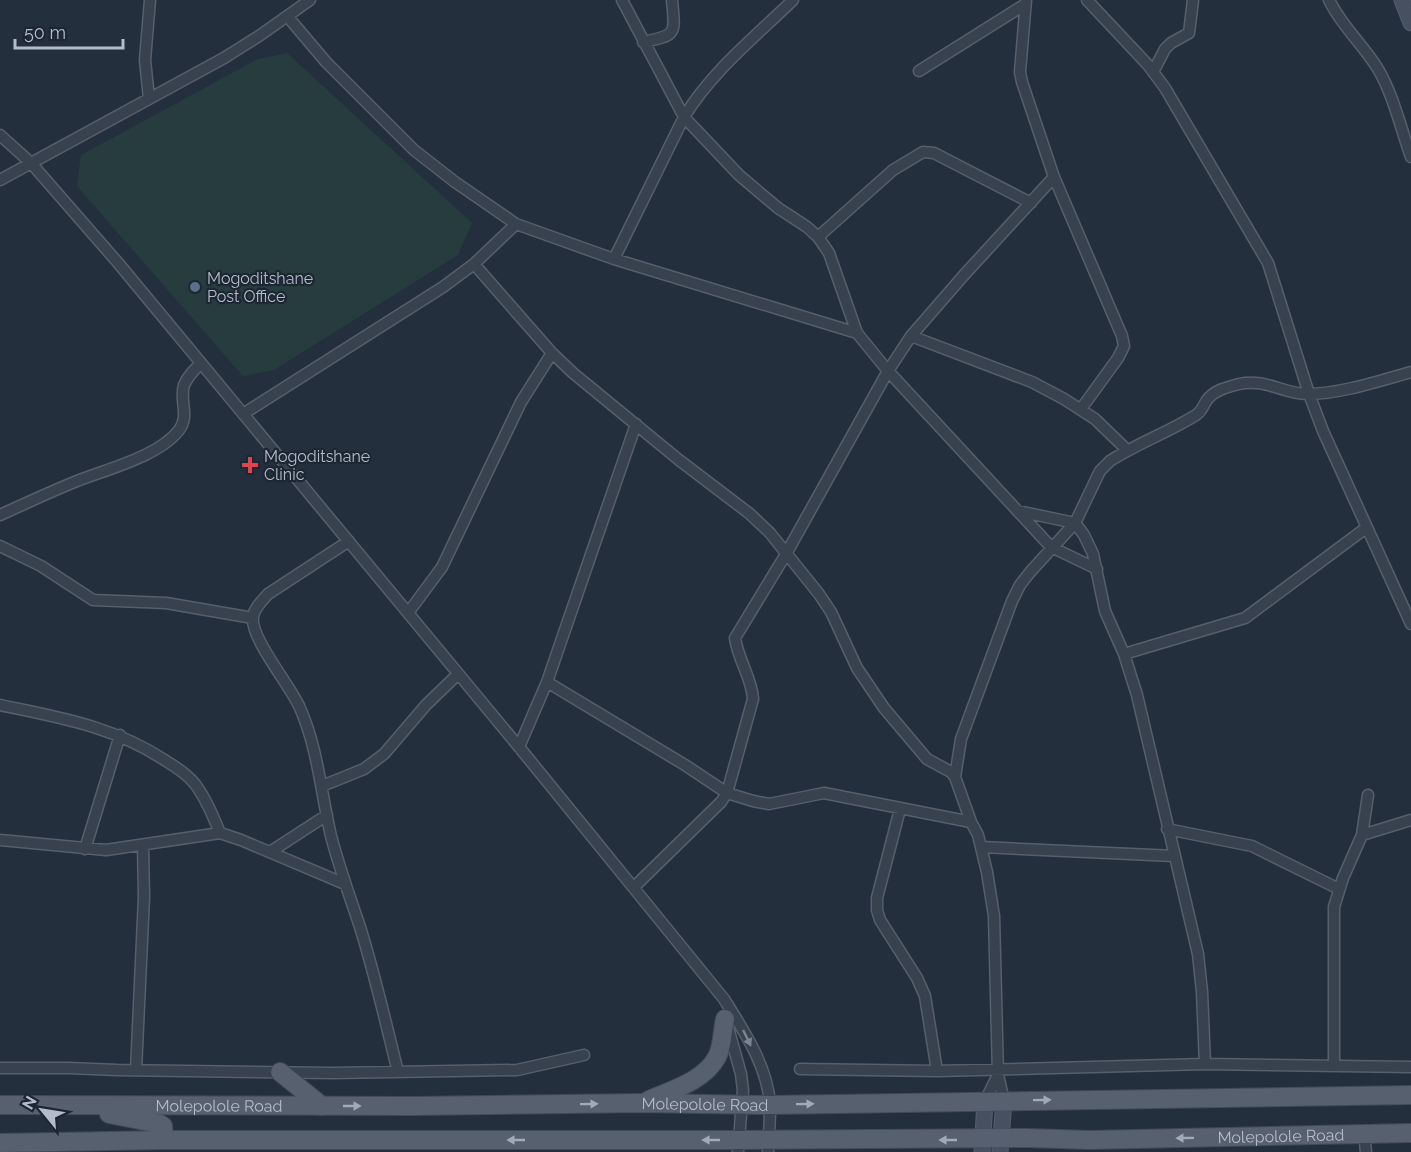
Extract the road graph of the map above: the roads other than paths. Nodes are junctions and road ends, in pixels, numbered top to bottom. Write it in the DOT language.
graph roads {
  1 [pos="150,0"];
  2 [pos="310,0"];
  3 [pos="622,0"];
  4 [pos="672,0"];
  5 [pos="793,0"];
  6 [pos="1087,0"];
  7 [pos="1193,0"];
  8 [pos="1329,0"];
  9 [pos="1402,0"];
  10 [pos="1025,2"];
  11 [pos="288,17"];
  12 [pos="1411,22"];
  13 [pos="643,42"];
  14 [pos="919,71"];
  15 [pos="1153,72"];
  16 [pos="149,99"];
  17 [pos="684,117"];
  18 [pos="0,135"];
  19 [pos="1411,157"];
  20 [pos="31,163"];
  21 [pos="1054,177"];
  22 [pos="0,180"];
  23 [pos="1031,203"];
  24 [pos="516,224"];
  25 [pos="818,237"];
  26 [pos="614,259"];
  27 [pos="474,264"];
  28 [pos="857,333"];
  29 [pos="911,336"];
  30 [pos="552,353"];
  31 [pos="201,363"];
  32 [pos="888,371"];
  33 [pos="1411,372"];
  34 [pos="1309,394"];
  35 [pos="1081,408"];
  36 [pos="243,414"];
  37 [pos="636,424"];
  38 [pos="1127,450"];
  39 [pos="1018,511"];
  40 [pos="0,514"];
  41 [pos="1075,523"];
  42 [pos="1366,528"];
  43 [pos="349,541"];
  44 [pos="0,546"];
  45 [pos="1051,548"];
  46 [pos="786,554"];
  47 [pos="1097,569"];
  48 [pos="408,613"];
  49 [pos="253,618"];
  50 [pos="1411,624"];
  51 [pos="1124,654"];
  52 [pos="458,674"];
  53 [pos="548,682"];
  54 [pos="0,705"];
  55 [pos="120,735"];
  56 [pos="519,747"];
  57 [pos="955,777"];
  58 [pos="322,786"];
  59 [pos="727,793"];
  60 [pos="1368,795"];
  61 [pos="900,809"];
  62 [pos="327,815"];
  63 [pos="1411,820"];
  64 [pos="971,822"];
  65 [pos="1167,829"];
  66 [pos="220,833"];
  67 [pos="1362,835"];
  68 [pos="0,840"];
  69 [pos="143,845"];
  70 [pos="981,847"];
  71 [pos="85,849"];
  72 [pos="270,852"];
  73 [pos="1174,856"];
  74 [pos="345,884"];
  75 [pos="634,887"];
  76 [pos="1339,889"];
  77 [pos="714,989"];
  78 [pos="725,1019"];
  79 [pos="584,1055"];
  80 [pos="1205,1064"];
  81 [pos="1334,1066"];
  82 [pos="1411,1067"];
  83 [pos="0,1068"];
  84 [pos="801,1069"];
  85 [pos="136,1070"];
  86 [pos="937,1071"];
  87 [pos="280,1072"];
  88 [pos="399,1072"];
  89 [pos="999,1072"];
  90 [pos="1411,1095"];
  91 [pos="985,1101"];
  92 [pos="1004,1101"];
  93 [pos="642,1103"];
  94 [pos="0,1105"];
  95 [pos="84,1105"];
  96 [pos="743,1105"];
  97 [pos="770,1105"];
  98 [pos="322,1106"];
  99 [pos="1364,1133"];
  100 [pos="1411,1133"];
  101 [pos="1090,1140"];
  102 [pos="0,1143"];
  103 [pos="1001,1145"];
  104 [pos="164,1146"];
  105 [pos="739,1146"];
  106 [pos="769,1146"];
  107 [pos="982,1146"];
  108 [pos="1061,1152"];
  109 [pos="1366,1152"];
  1 -- 16 [label="street"];
  2 -- 11 [label="street"];
  3 -- 13 [label="street"];
  4 -- 13 [label="street"];
  5 -- 17 [label="street"];
  6 -- 15 [label="street"];
  7 -- 15 [label="street"];
  8 -- 19 [label="street"];
  9 -- 12 [label="street"];
  10 -- 14 [label="street"];
  10 -- 21 [label="street"];
  11 -- 16 [label="street"];
  11 -- 24 [label="street"];
  13 -- 17 [label="street"];
  15 -- 34 [label="street"];
  16 -- 20 [label="street"];
  17 -- 25 [label="street"];
  17 -- 26 [label="street"];
  18 -- 20 [label="street"];
  20 -- 22 [label="street"];
  20 -- 31 [label="street"];
  21 -- 23 [label="street"];
  21 -- 35 [label="street"];
  23 -- 25 [label="street"];
  23 -- 29 [label="street"];
  24 -- 26 [label="street"];
  24 -- 27 [label="street"];
  25 -- 28 [label="street"];
  26 -- 28 [label="street"];
  27 -- 30 [label="street"];
  27 -- 36 [label="street"];
  28 -- 32 [label="street"];
  29 -- 32 [label="street"];
  29 -- 35 [label="street"];
  30 -- 37 [label="street"];
  30 -- 48 [label="street"];
  31 -- 36 [label="street"];
  31 -- 40 [label="street"];
  32 -- 39 [label="street"];
  32 -- 46 [label="street"];
  33 -- 34 [label="street"];
  34 -- 38 [label="street"];
  34 -- 42 [label="street"];
  35 -- 38 [label="street"];
  36 -- 43 [label="street"];
  37 -- 46 [label="street"];
  37 -- 53 [label="street"];
  38 -- 41 [label="street"];
  39 -- 41 [label="street"];
  39 -- 45 [label="street"];
  41 -- 45 [label="street"];
  41 -- 47 [label="street"];
  42 -- 50 [label="street"];
  42 -- 51 [label="street"];
  43 -- 48 [label="street"];
  43 -- 49 [label="street"];
  44 -- 49 [label="street"];
  45 -- 47 [label="street"];
  45 -- 57 [label="street"];
  46 -- 57 [label="street"];
  46 -- 59 [label="street"];
  47 -- 51 [label="street"];
  48 -- 52 [label="street"];
  49 -- 58 [label="street"];
  51 -- 65 [label="street"];
  52 -- 56 [label="street"];
  52 -- 58 [label="street"];
  53 -- 56 [label="street"];
  53 -- 59 [label="street"];
  54 -- 55 [label="street"];
  55 -- 66 [label="street"];
  55 -- 71 [label="street"];
  56 -- 75 [label="street"];
  57 -- 64 [label="street"];
  58 -- 62 [label="street"];
  59 -- 61 [label="street"];
  59 -- 75 [label="street"];
  60 -- 67 [label="street"];
  61 -- 64 [label="street"];
  61 -- 86 [label="street"];
  62 -- 72 [label="street"];
  62 -- 74 [label="street"];
  63 -- 67 [label="street"];
  64 -- 70 [label="street"];
  65 -- 73 [label="street"];
  65 -- 76 [label="street"];
  66 -- 69 [label="street"];
  66 -- 72 [label="street"];
  67 -- 76 [label="street"];
  68 -- 71 [label="street"];
  69 -- 71 [label="street"];
  69 -- 85 [label="street"];
  70 -- 73 [label="street"];
  70 -- 89 [label="street"];
  72 -- 74 [label="street"];
  73 -- 80 [label="street"];
  74 -- 88 [label="street"];
  75 -- 77 [label="street"];
  76 -- 81 [label="street"];
  77 -- 78 [label="street"];
  77 -- 97 [label="street, one-way"];
  78 -- 93 [label="main road"];
  78 -- 96 [label="street"];
  79 -- 88 [label="street"];
  80 -- 81 [label="street"];
  80 -- 89 [label="street"];
  81 -- 82 [label="street"];
  83 -- 85 [label="street"];
  84 -- 86 [label="street"];
  85 -- 87 [label="street"];
  86 -- 89 [label="street"];
  87 -- 88 [label="street"];
  87 -- 98 [label="main road"];
  89 -- 91 [label="street"];
  89 -- 92 [label="street"];
  92 -- 90 [label="main road, Molepolole Road, one-way"];
  91 -- 92 [label="main road, Molepolole Road"];
  97 -- 91 [label="main road, Molepolole Road, one-way"];
  91 -- 107 [label="street"];
  92 -- 103 [label="street"];
  93 -- 96 [label="main road, Molepolole Road"];
  98 -- 93 [label="main road, Molepolole Road, one-way"];
  94 -- 95 [label="main road, Molepolole Road"];
  95 -- 98 [label="main road, Molepolole Road"];
  95 -- 104 [label="main road"];
  96 -- 97 [label="main road, Molepolole Road"];
  96 -- 105 [label="street"];
  97 -- 106 [label="street"];
  99 -- 100 [label="main road, Molepolole Road"];
  99 -- 101 [label="main road, Molepolole Road, one-way"];
  99 -- 109 [label="street"];
  101 -- 103 [label="main road, Molepolole Road"];
  101 -- 108 [label="main road"];
  102 -- 104 [label="main road, Molepolole Road"];
  103 -- 107 [label="main road, Molepolole Road"];
  105 -- 104 [label="main road, Molepolole Road, one-way"];
  105 -- 106 [label="main road, Molepolole Road"];
  107 -- 106 [label="main road, Molepolole Road, one-way"];
}
